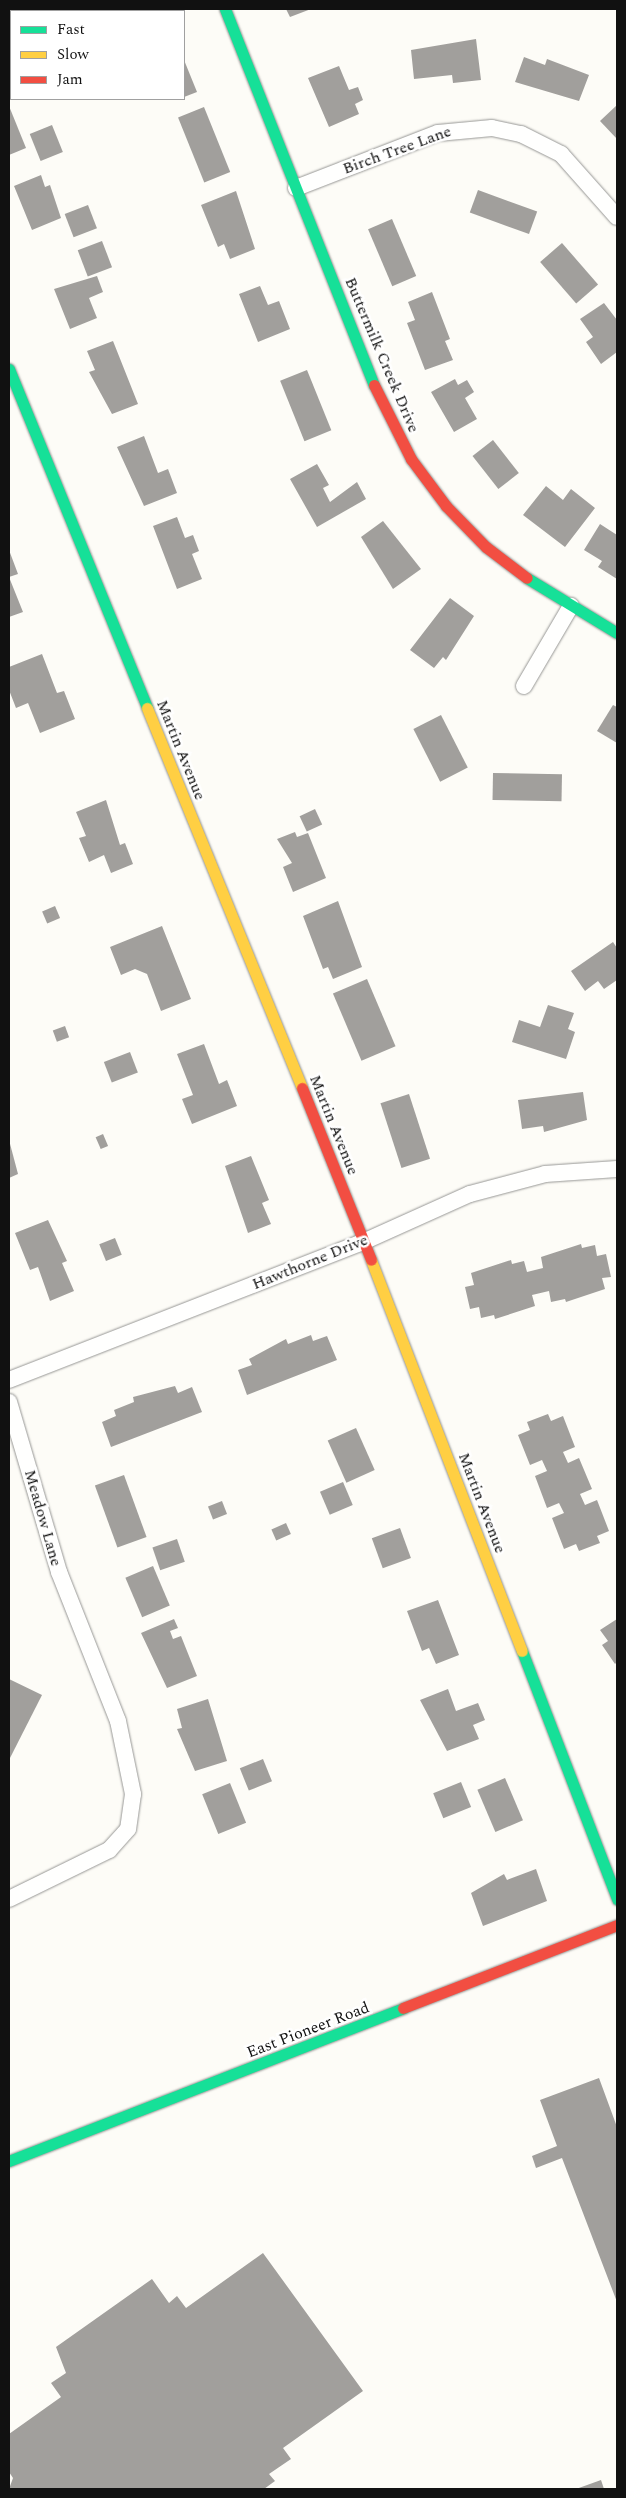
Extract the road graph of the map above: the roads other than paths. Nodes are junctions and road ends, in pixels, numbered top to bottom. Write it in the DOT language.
graph roads {
  1 [pos="225,9"];
  2 [pos="296,188"];
  3 [pos="617,217"];
  4 [pos="9,369"];
  5 [pos="571,606"];
  6 [pos="617,632"];
  7 [pos="524,686"];
  8 [pos="617,1169"];
  9 [pos="364,1242"];
  10 [pos="9,1380"];
  11 [pos="9,1402"];
  12 [pos="9,1899"];
  13 [pos="617,1899"];
  14 [pos="617,1925"];
  15 [pos="9,2161"];
  1 -- 2 [label="street, Buttermilk Creek Drive"];
  2 -- 3 [label="street, Birch Tree Lane"];
  2 -- 5 [label="street, Buttermilk Creek Drive"];
  4 -- 9 [label="street, Martin Avenue"];
  5 -- 6 [label="street, Buttermilk Creek Drive"];
  5 -- 7 [label="street"];
  8 -- 9 [label="street, Hawthorne Drive"];
  9 -- 10 [label="street, Hawthorne Drive"];
  9 -- 13 [label="street, Martin Avenue"];
  11 -- 12 [label="street, Meadow Lane"];
  14 -- 15 [label="street, East Pioneer Road"];
}
